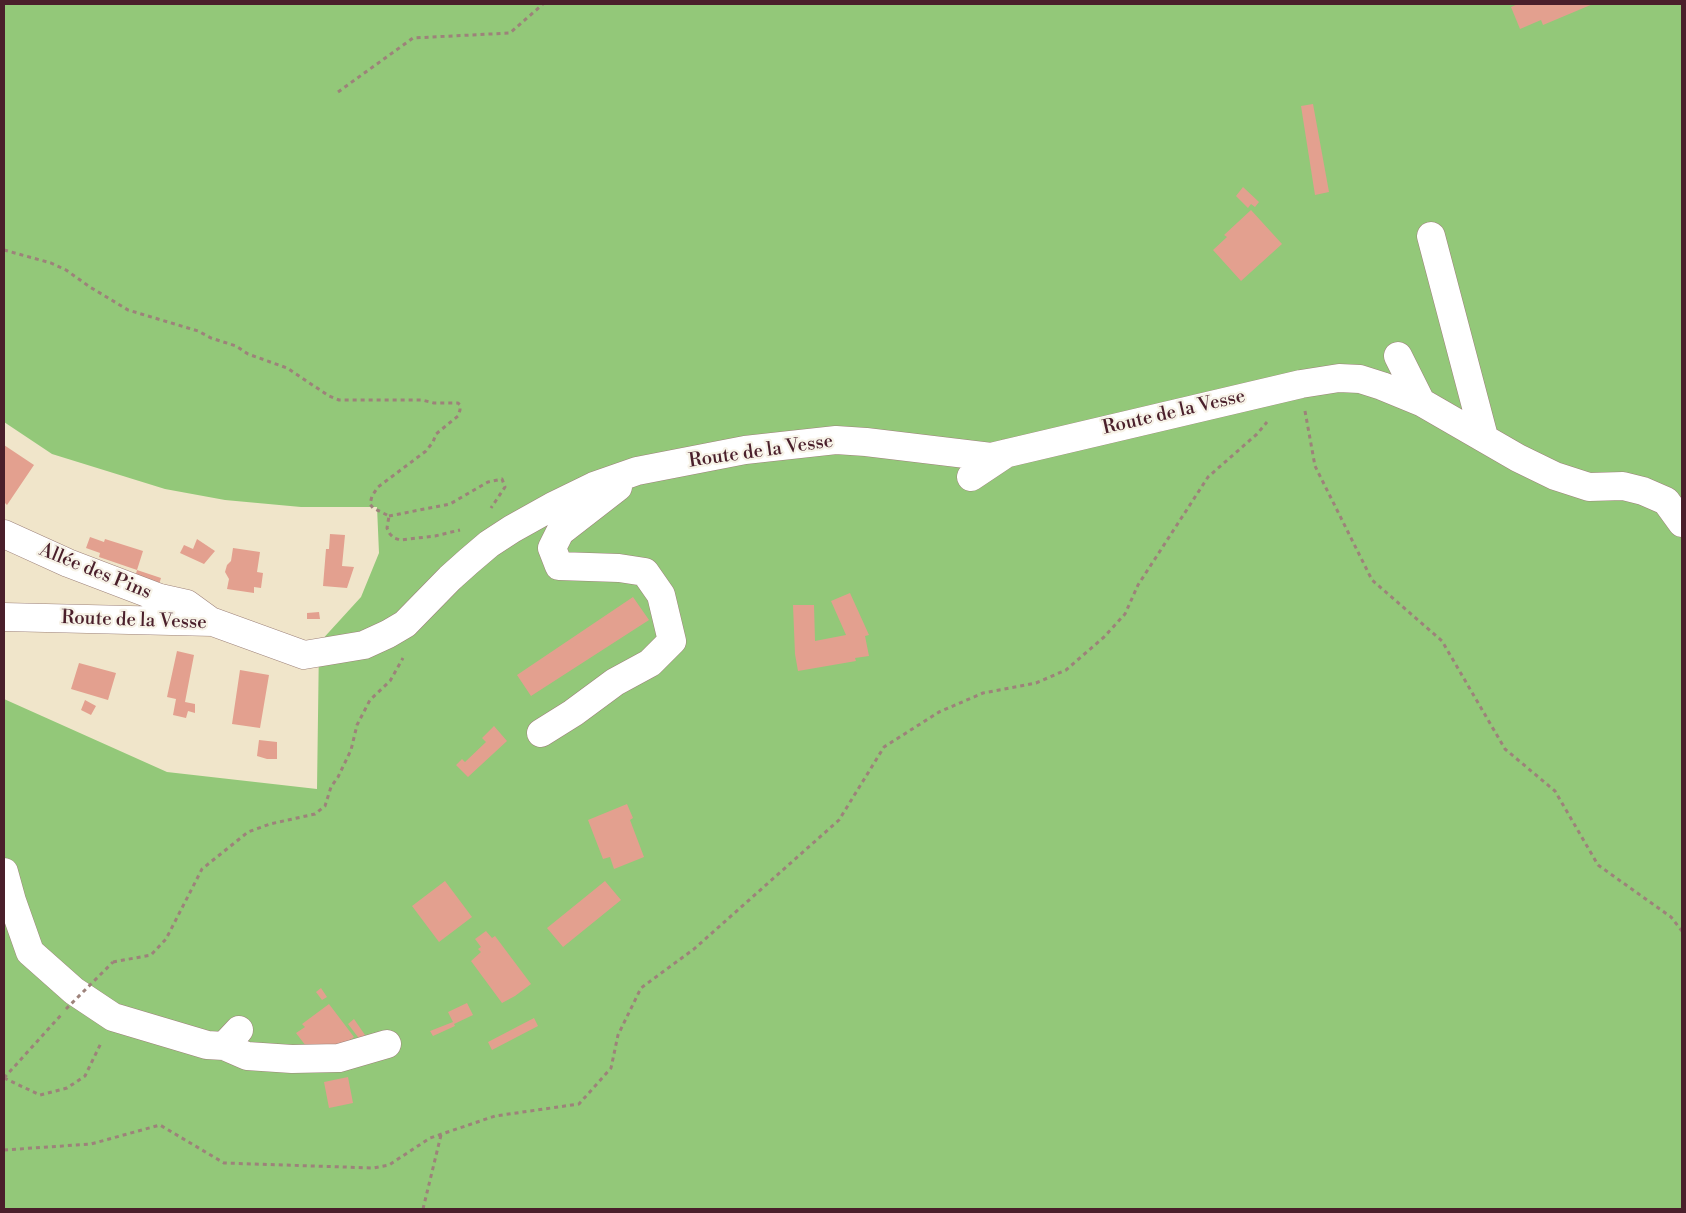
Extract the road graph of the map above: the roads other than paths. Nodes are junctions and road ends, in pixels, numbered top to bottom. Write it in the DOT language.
graph roads {
  1 [pos="1431,236"];
  2 [pos="1398,356"];
  3 [pos="1421,402"];
  4 [pos="1484,438"];
  5 [pos="1008,453"];
  6 [pos="637,472"];
  7 [pos="971,477"];
  8 [pos="1682,523"];
  9 [pos="4,534"];
  10 [pos="4,617"];
  11 [pos="212,622"];
  12 [pos="540,733"];
  13 [pos="4,872"];
  14 [pos="387,1044"];
  1 -- 4 [label="street"];
  2 -- 3 [label="street"];
  3 -- 4 [label="street, Route de la Vesse"];
  3 -- 5 [label="street, Route de la Vesse"];
  4 -- 8 [label="street, Route de la Vesse"];
  5 -- 6 [label="street, Route de la Vesse"];
  5 -- 7 [label="street"];
  6 -- 11 [label="street, Route de la Vesse"];
  6 -- 12 [label="street"];
  9 -- 11 [label="street, Allée des Pins"];
  10 -- 11 [label="street, Route de la Vesse"];
  13 -- 14 [label="street"];
}
